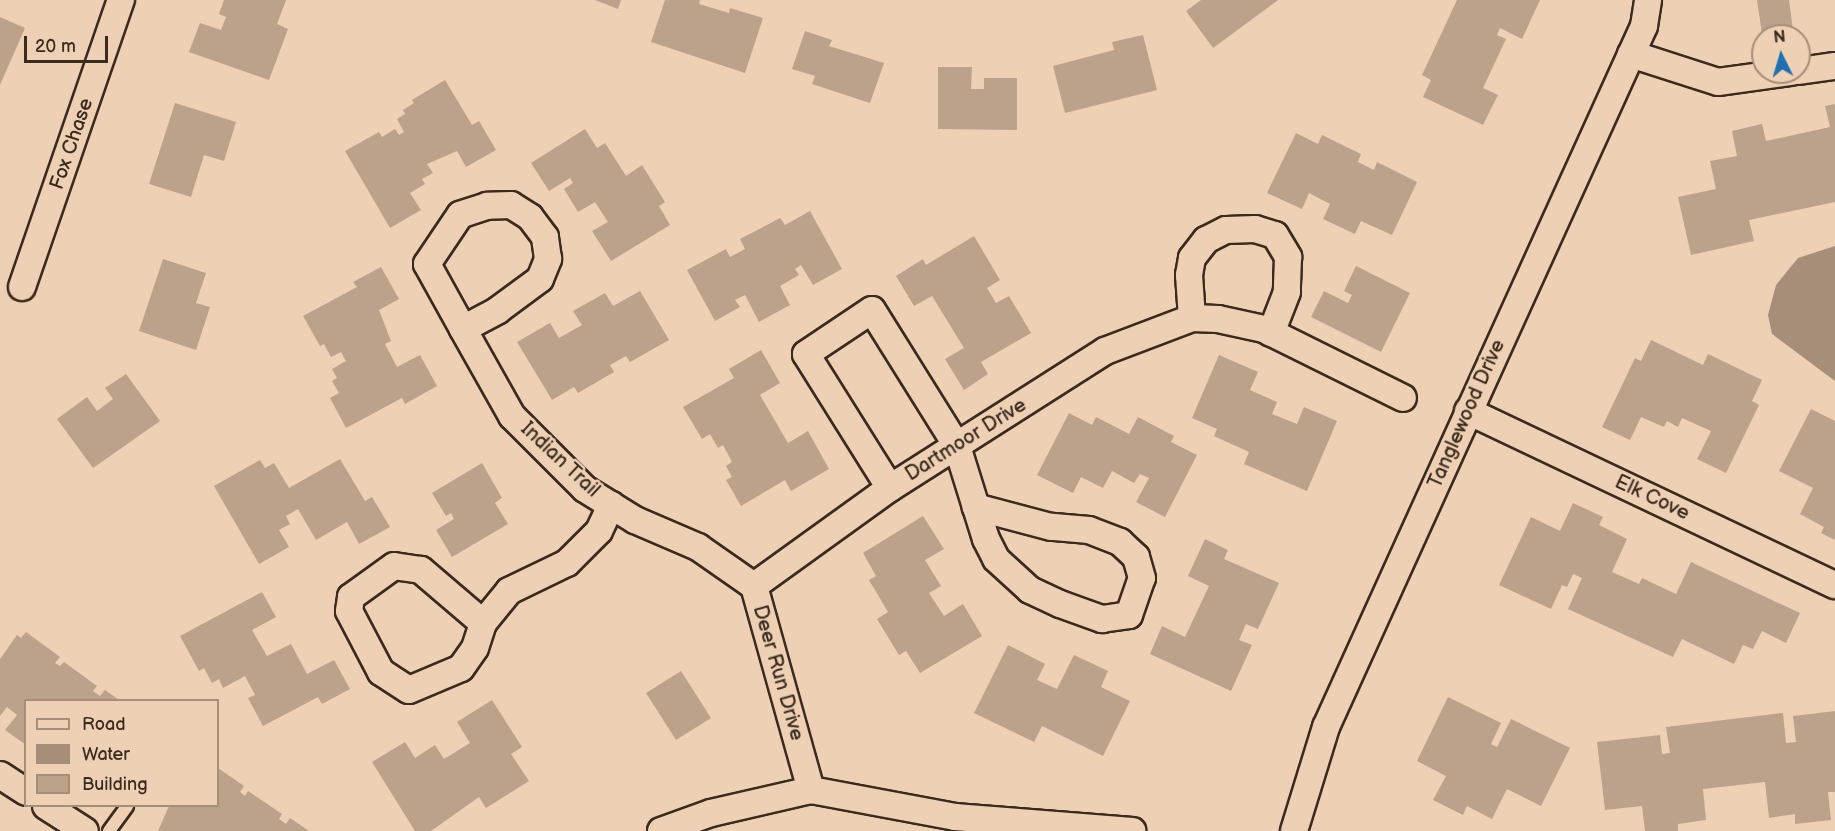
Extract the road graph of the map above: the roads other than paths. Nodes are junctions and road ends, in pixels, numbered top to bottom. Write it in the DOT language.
graph roads {
  1 [pos="121,0"];
  2 [pos="1648,0"];
  3 [pos="1631,54"];
  4 [pos="1835,66"];
  5 [pos="1811,69"];
  6 [pos="1751,77"];
  7 [pos="22,287"];
  8 [pos="1192,318"];
  9 [pos="463,329"];
  10 [pos="1271,333"];
  11 [pos="1403,398"];
  12 [pos="1468,411"];
  13 [pos="957,446"];
  14 [pos="890,488"];
  15 [pos="611,505"];
  16 [pos="976,507"];
  17 [pos="698,548"];
  18 [pos="1835,585"];
  19 [pos="754,586"];
  20 [pos="483,623"];
  21 [pos="0,775"];
  22 [pos="811,790"];
  23 [pos="24,791"];
  24 [pos="48,807"];
  25 [pos="126,807"];
  26 [pos="953,824"];
  27 [pos="85,831"];
  28 [pos="109,831"];
  29 [pos="662,831"];
  30 [pos="1132,831"];
  31 [pos="1294,831"];
  1 -- 7 [label="street, Fox Chase"];
  2 -- 3 [label="street, Tanglewood Drive"];
  3 -- 6 [label="street"];
  3 -- 12 [label="street, Tanglewood Drive"];
  4 -- 5 [label="street"];
  8 -- 10 [label="street, Dartmoor Drive"];
  8 -- 10 [label="street"];
  8 -- 13 [label="street, Dartmoor Drive"];
  9 -- 9 [label="street, Indian Trail"];
  9 -- 15 [label="street, Indian Trail"];
  10 -- 11 [label="street, Dartmoor Drive"];
  12 -- 18 [label="street, Elk Cove"];
  12 -- 31 [label="street, Tanglewood Drive"];
  13 -- 14 [label="street, Dartmoor Drive"];
  13 -- 14 [label="street"];
  13 -- 16 [label="street"];
  14 -- 19 [label="street, Dartmoor Drive"];
  15 -- 17 [label="street, Indian Trail"];
  15 -- 20 [label="street"];
  16 -- 16 [label="street"];
  17 -- 19 [label="street, Deer Run Drive"];
  19 -- 22 [label="street, Deer Run Drive"];
  20 -- 20 [label="street"];
  21 -- 23 [label="street"];
  22 -- 26 [label="street"];
  22 -- 29 [label="street"];
  24 -- 27 [label="street"];
  25 -- 28 [label="lane"];
  26 -- 30 [label="street"];
}
